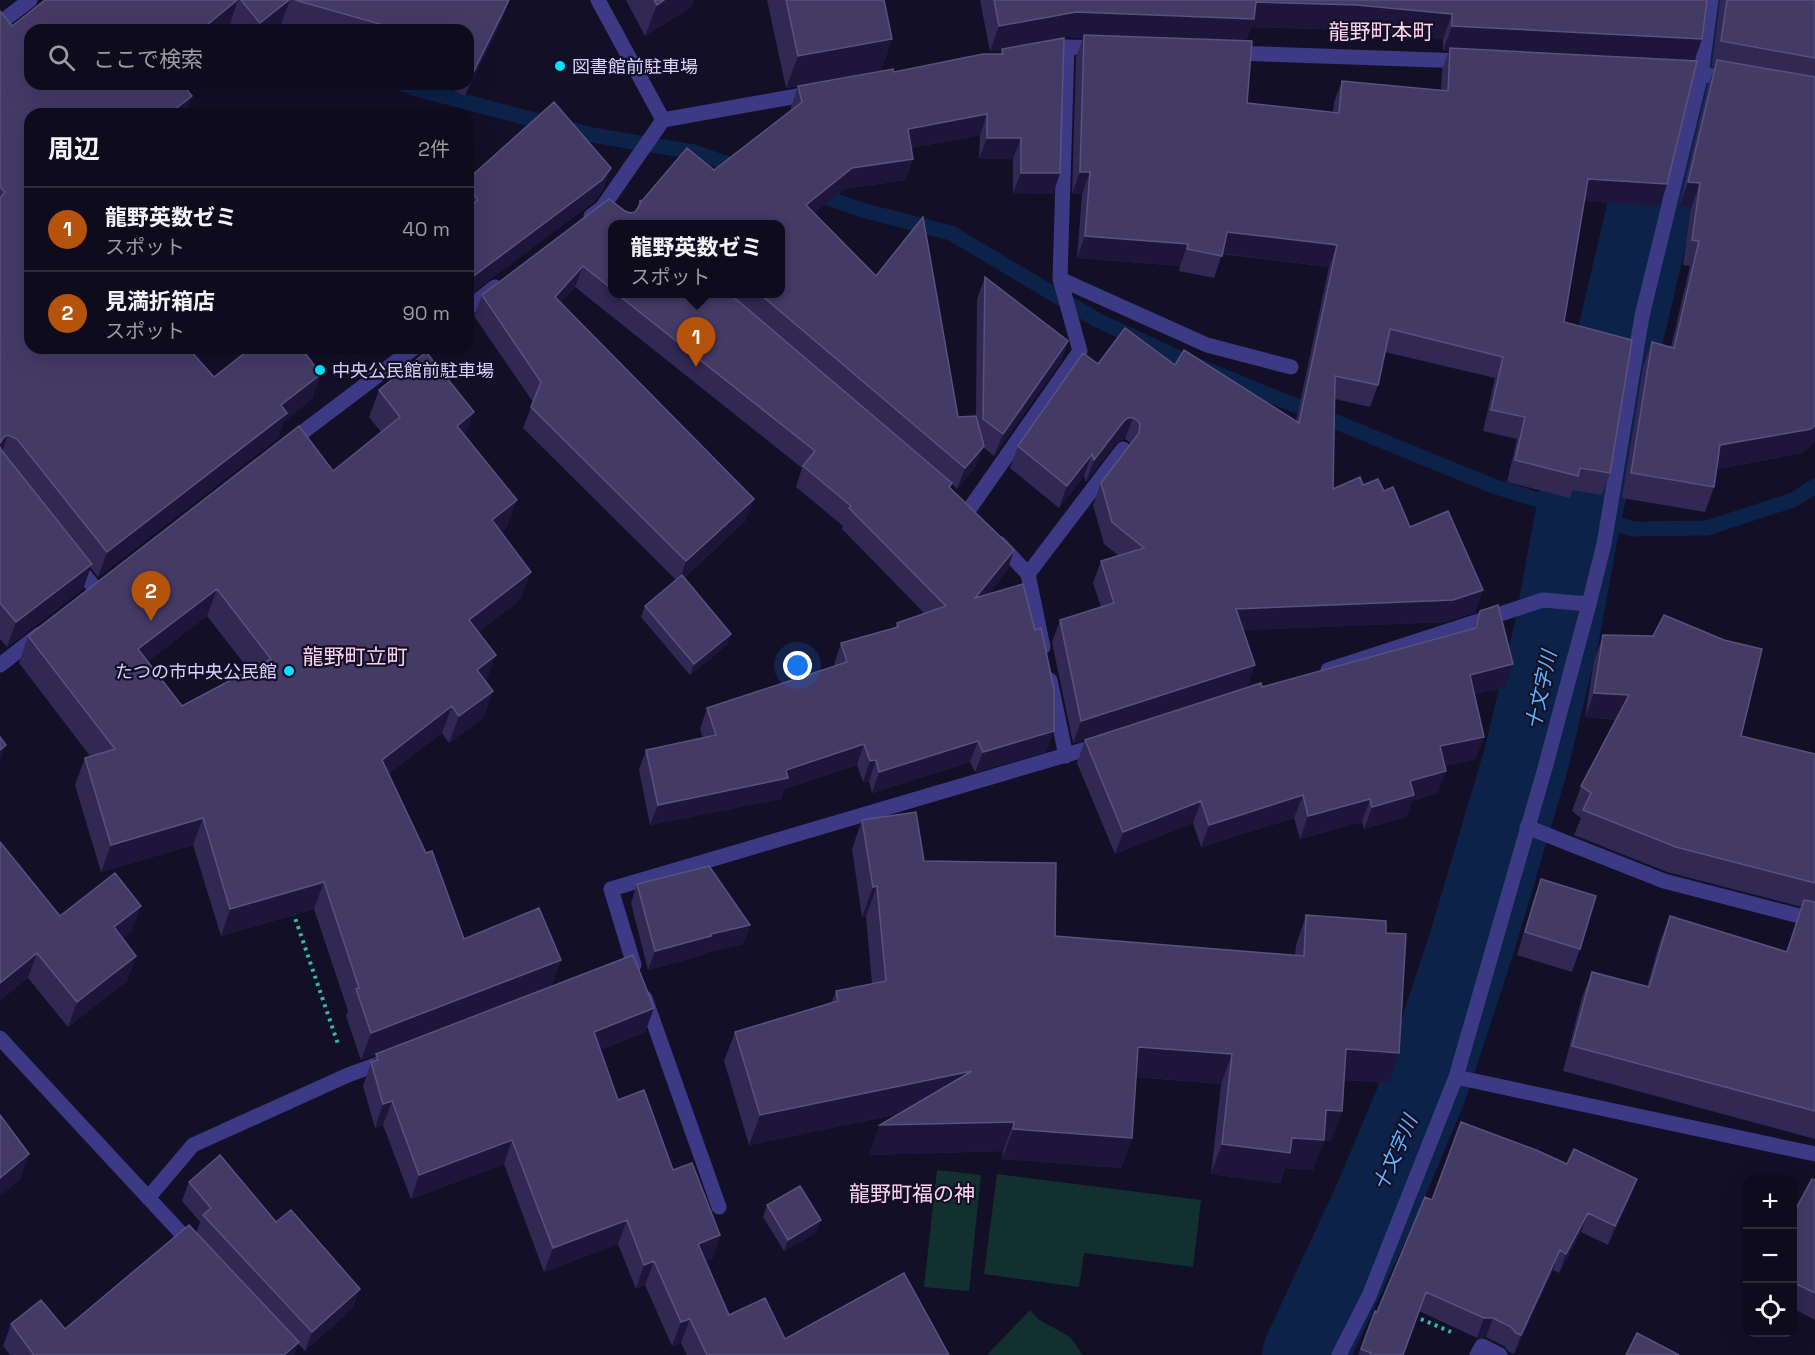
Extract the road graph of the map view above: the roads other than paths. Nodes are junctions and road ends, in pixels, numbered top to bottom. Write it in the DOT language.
graph roads {
  1 [pos="30,0"];
  2 [pos="598,0"];
  3 [pos="1712,0"];
  4 [pos="0,23"];
  5 [pos="1067,47"];
  6 [pos="1115,49"];
  7 [pos="1223,52"];
  8 [pos="1033,53"];
  9 [pos="1485,62"];
  10 [pos="1653,71"];
  11 [pos="1701,74"];
  12 [pos="1746,82"];
  13 [pos="825,91"];
  14 [pos="663,120"];
  15 [pos="602,208"];
  16 [pos="616,219"];
  17 [pos="582,222"];
  18 [pos="506,279"];
  19 [pos="1060,279"];
  20 [pos="474,303"];
  21 [pos="406,354"];
  22 [pos="1291,367"];
  23 [pos="1123,448"];
  24 [pos="279,450"];
  25 [pos="968,511"];
  26 [pos="991,534"];
  27 [pos="67,554"];
  28 [pos="1028,574"];
  29 [pos="97,591"];
  30 [pos="1589,604"];
  31 [pos="53,624"];
  32 [pos="0,664"];
  33 [pos="1309,676"];
  34 [pos="1110,741"];
  35 [pos="1066,756"];
  36 [pos="1527,826"];
  37 [pos="1815,920"];
  38 [pos="612,974"];
  39 [pos="638,976"];
  40 [pos="0,1038"];
  41 [pos="403,1054"];
  42 [pos="1456,1077"];
  43 [pos="1815,1154"];
  44 [pos="148,1198"];
  45 [pos="718,1207"];
  46 [pos="206,1259"];
  47 [pos="1480,1350"];
  48 [pos="1339,1355"];
  49 [pos="1500,1355"];
  1 -- 4 [label="street"];
  2 -- 14 [label="street"];
  3 -- 11 [label="street"];
  5 -- 6 [label="street"];
  5 -- 8 [label="street"];
  5 -- 19 [label="street"];
  7 -- 9 [label="street"];
  10 -- 11 [label="street"];
  11 -- 12 [label="street"];
  11 -- 30 [label="street"];
  13 -- 14 [label="street"];
  14 -- 15 [label="street"];
  15 -- 16 [label="street"];
  15 -- 17 [label="street"];
  18 -- 20 [label="street"];
  19 -- 22 [label="street"];
  19 -- 25 [label="street"];
  21 -- 24 [label="street"];
  23 -- 28 [label="street"];
  26 -- 28 [label="street"];
  27 -- 29 [label="street"];
  28 -- 35 [label="street"];
  30 -- 33 [label="street"];
  30 -- 36 [label="street"];
  31 -- 32 [label="street"];
  34 -- 35 [label="street"];
  35 -- 39 [label="street"];
  36 -- 37 [label="street"];
  36 -- 42 [label="street"];
  38 -- 39 [label="street"];
  39 -- 45 [label="street"];
  40 -- 44 [label="street"];
  41 -- 44 [label="street"];
  42 -- 43 [label="street"];
  42 -- 48 [label="street"];
  44 -- 46 [label="street"];
  47 -- 49 [label="street"];
}
